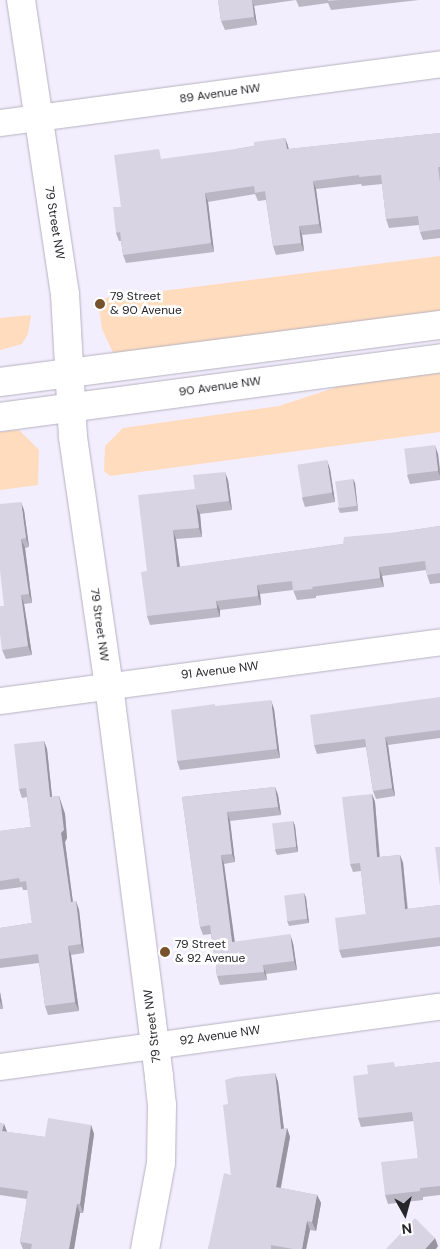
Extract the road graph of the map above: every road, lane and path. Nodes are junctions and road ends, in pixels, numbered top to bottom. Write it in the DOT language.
graph roads {
  1 [pos="21,0"];
  2 [pos="440,64"];
  3 [pos="37,118"];
  4 [pos="0,123"];
  5 [pos="440,325"];
  6 [pos="440,358"];
  7 [pos="70,374"];
  8 [pos="0,382"];
  9 [pos="72,407"];
  10 [pos="0,417"];
  11 [pos="440,642"];
  12 [pos="109,686"];
  13 [pos="0,700"];
  14 [pos="440,1008"];
  15 [pos="155,1045"];
  16 [pos="0,1067"];
  17 [pos="145,1249"];
  1 -- 3 [label="street, 79 Street NW"];
  2 -- 3 [label="street, 89 Avenue NW"];
  3 -- 4 [label="street, 89 Avenue NW"];
  3 -- 7 [label="street, 79 Street NW"];
  5 -- 7 [label="street"];
  6 -- 9 [label="street, 90 Avenue NW"];
  7 -- 8 [label="street"];
  7 -- 9 [label="street, 79 Street NW"];
  9 -- 10 [label="street, 90 Avenue NW"];
  9 -- 12 [label="street, 79 Street NW"];
  11 -- 12 [label="street, 91 Avenue NW"];
  12 -- 13 [label="street, 91 Avenue NW"];
  12 -- 15 [label="street, 79 Street NW"];
  14 -- 15 [label="street, 92 Avenue NW"];
  15 -- 16 [label="street, 92 Avenue NW"];
  15 -- 17 [label="street, 79 Street NW"];
}
